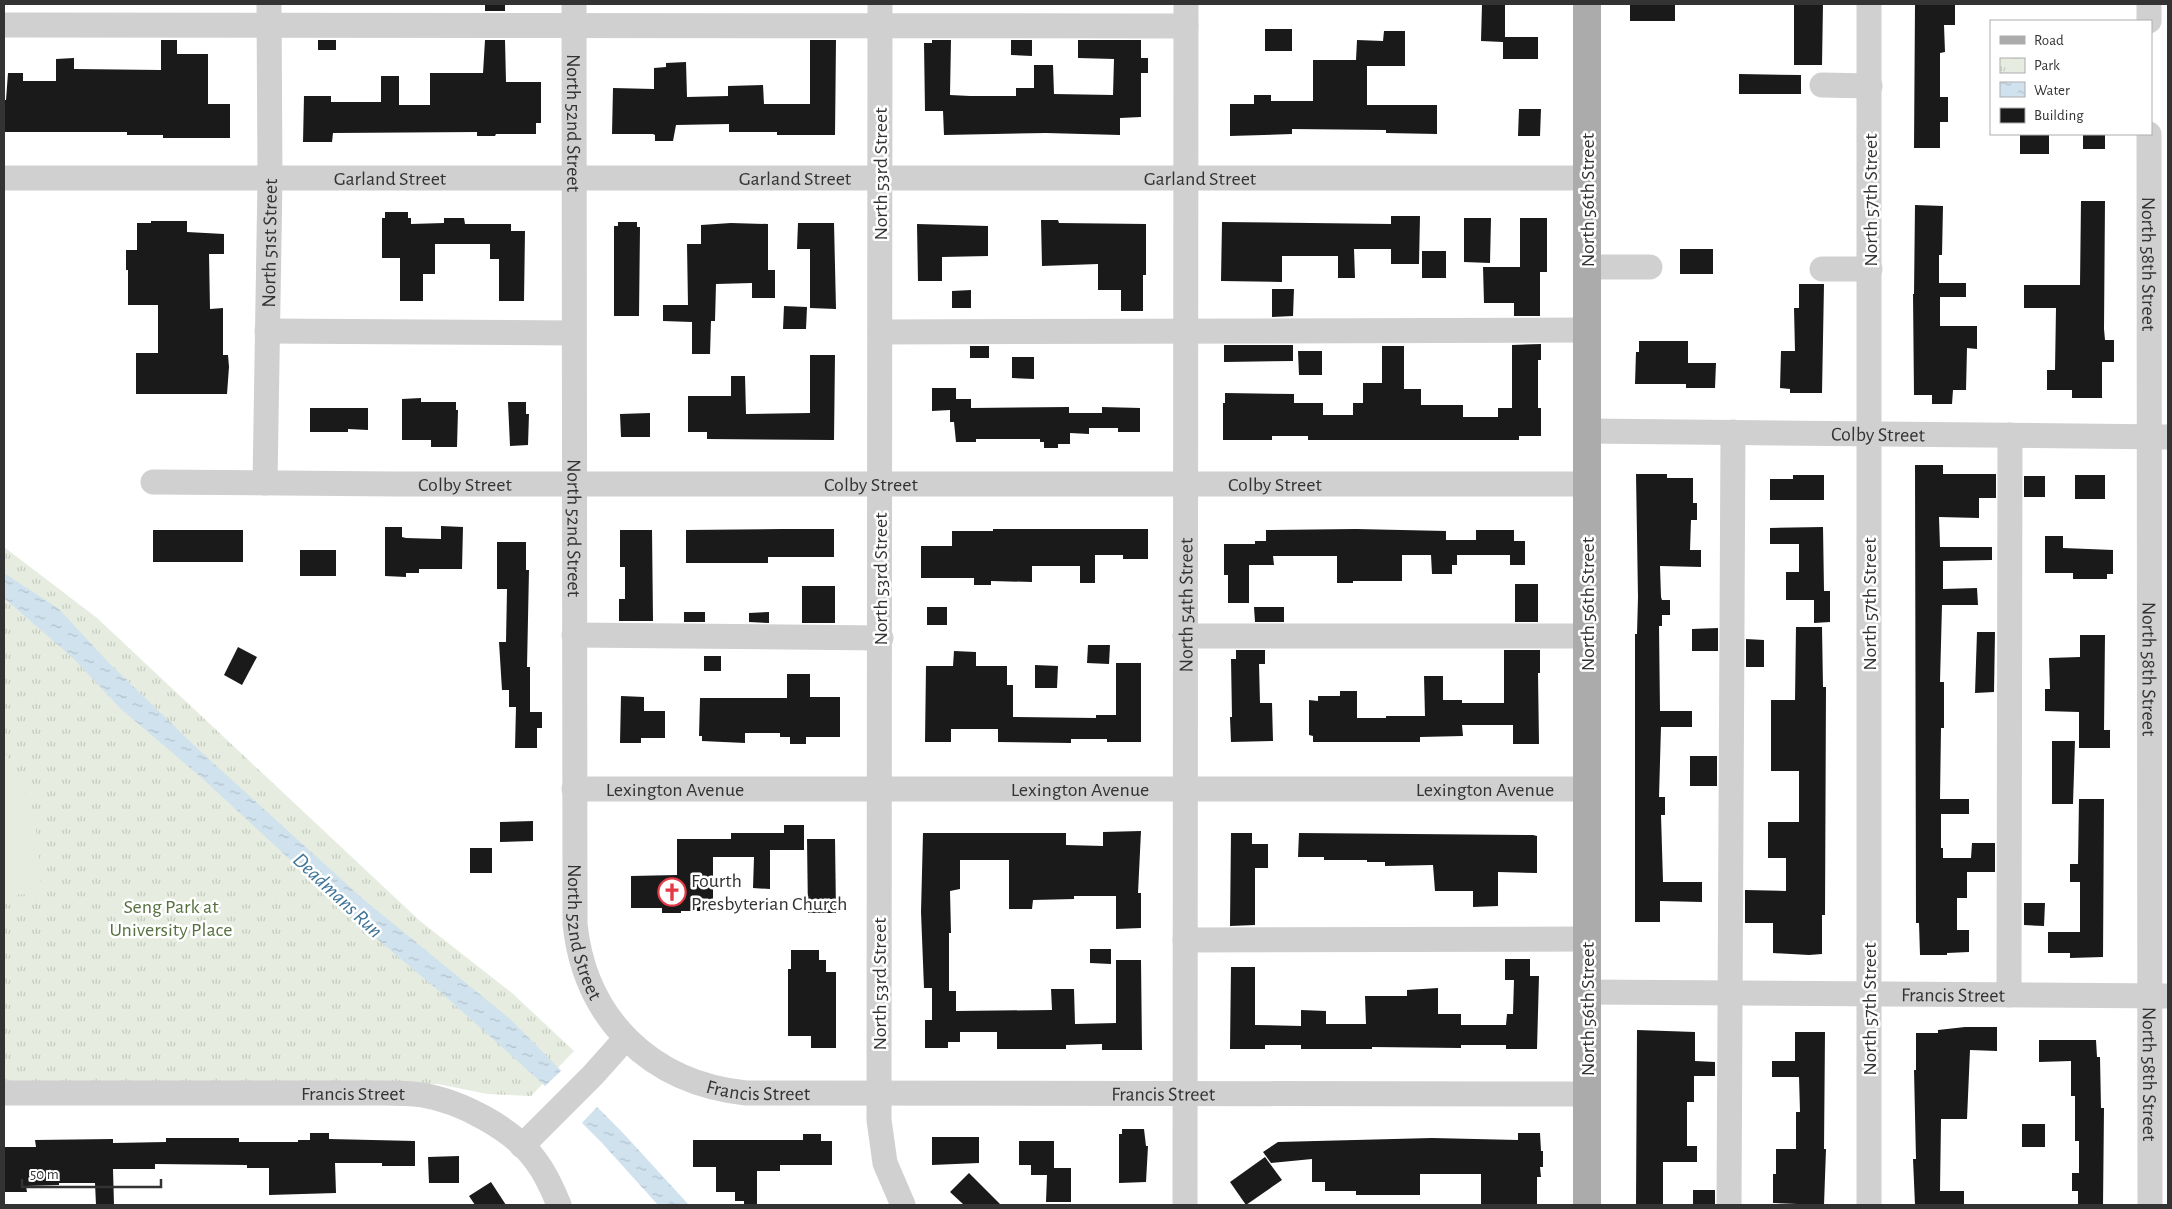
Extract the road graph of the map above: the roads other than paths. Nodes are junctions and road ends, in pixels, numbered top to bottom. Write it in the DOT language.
graph roads {
  1 [pos="1587,4"];
  2 [pos="1869,4"];
  3 [pos="2149,4"];
  4 [pos="574,14"];
  5 [pos="880,14"];
  6 [pos="269,15"];
  7 [pos="1186,15"];
  8 [pos="2149,20"];
  9 [pos="4,25"];
  10 [pos="1822,85"];
  11 [pos="1870,86"];
  12 [pos="2149,135"];
  13 [pos="4,178"];
  14 [pos="575,178"];
  15 [pos="1186,178"];
  16 [pos="1588,178"];
  17 [pos="270,179"];
  18 [pos="880,179"];
  19 [pos="1587,267"];
  20 [pos="1650,267"];
  21 [pos="1822,269"];
  22 [pos="1870,269"];
  23 [pos="1588,330"];
  24 [pos="267,331"];
  25 [pos="880,332"];
  26 [pos="574,333"];
  27 [pos="1185,333"];
  28 [pos="1587,431"];
  29 [pos="1733,432"];
  30 [pos="1869,434"];
  31 [pos="2010,435"];
  32 [pos="2159,437"];
  33 [pos="153,482"];
  34 [pos="266,483"];
  35 [pos="1186,483"];
  36 [pos="575,484"];
  37 [pos="879,484"];
  38 [pos="1587,484"];
  39 [pos="574,635"];
  40 [pos="1186,636"];
  41 [pos="1587,636"];
  42 [pos="881,638"];
  43 [pos="880,788"];
  44 [pos="1186,788"];
  45 [pos="574,789"];
  46 [pos="1587,789"];
  47 [pos="1587,939"];
  48 [pos="1186,940"];
  49 [pos="1587,992"];
  50 [pos="1729,993"];
  51 [pos="1869,994"];
  52 [pos="2009,995"];
  53 [pos="2159,996"];
  54 [pos="626,1038"];
  55 [pos="4,1093"];
  56 [pos="879,1094"];
  57 [pos="1185,1094"];
  58 [pos="1587,1094"];
  59 [pos="522,1146"];
  60 [pos="559,1205"];
  61 [pos="903,1205"];
  62 [pos="1185,1205"];
  63 [pos="1587,1205"];
  64 [pos="1729,1205"];
  65 [pos="1869,1205"];
  66 [pos="2150,1205"];
  1 -- 16 [label="main road, North 56th Street"];
  2 -- 11 [label="street, North 57th Street"];
  3 -- 8 [label="street"];
  4 -- 5 [label="street"];
  4 -- 6 [label="street"];
  4 -- 14 [label="street, North 52nd Street"];
  5 -- 7 [label="street"];
  5 -- 18 [label="street, North 53rd Street"];
  6 -- 9 [label="street"];
  6 -- 17 [label="street, North 51st Street"];
  7 -- 15 [label="street, North 54th Street"];
  10 -- 11 [label="street"];
  11 -- 22 [label="street, North 57th Street"];
  12 -- 32 [label="street, North 58th Street"];
  13 -- 17 [label="street, Garland Street"];
  14 -- 17 [label="street, Garland Street"];
  14 -- 18 [label="street, Garland Street"];
  14 -- 26 [label="street, North 52nd Street"];
  15 -- 16 [label="street, Garland Street"];
  15 -- 18 [label="street, Garland Street"];
  15 -- 27 [label="street, North 54th Street"];
  16 -- 19 [label="main road, North 56th Street"];
  17 -- 24 [label="street, North 51st Street"];
  18 -- 25 [label="street, North 53rd Street"];
  19 -- 20 [label="street"];
  19 -- 23 [label="main road, North 56th Street"];
  21 -- 22 [label="street"];
  22 -- 30 [label="street, North 57th Street"];
  23 -- 27 [label="street"];
  23 -- 28 [label="main road, North 56th Street"];
  24 -- 26 [label="street"];
  24 -- 34 [label="street, North 51st Street"];
  25 -- 27 [label="street"];
  25 -- 37 [label="street, North 53rd Street"];
  26 -- 36 [label="street, North 52nd Street"];
  27 -- 35 [label="street, North 54th Street"];
  28 -- 29 [label="street, Colby Street"];
  28 -- 38 [label="main road, North 56th Street"];
  29 -- 30 [label="street, Colby Street"];
  29 -- 50 [label="street"];
  30 -- 31 [label="street, Colby Street"];
  30 -- 51 [label="street, North 57th Street"];
  31 -- 32 [label="street, Colby Street"];
  31 -- 52 [label="street"];
  32 -- 53 [label="street, North 58th Street"];
  33 -- 34 [label="street, Colby Street"];
  34 -- 36 [label="street, Colby Street"];
  35 -- 37 [label="street, Colby Street"];
  35 -- 38 [label="street, Colby Street"];
  35 -- 40 [label="street, North 54th Street"];
  36 -- 37 [label="street, Colby Street"];
  36 -- 39 [label="street, North 52nd Street"];
  37 -- 42 [label="street, North 53rd Street"];
  38 -- 41 [label="main road, North 56th Street"];
  39 -- 42 [label="street"];
  39 -- 45 [label="street, North 52nd Street"];
  40 -- 41 [label="street"];
  40 -- 44 [label="street, North 54th Street"];
  41 -- 46 [label="main road, North 56th Street"];
  42 -- 43 [label="street, North 53rd Street"];
  43 -- 44 [label="street, Lexington Avenue"];
  43 -- 45 [label="street, Lexington Avenue"];
  43 -- 56 [label="street, North 53rd Street"];
  44 -- 46 [label="street, Lexington Avenue"];
  44 -- 48 [label="street, North 54th Street"];
  45 -- 54 [label="street, North 52nd Street"];
  46 -- 47 [label="main road, North 56th Street"];
  47 -- 48 [label="street"];
  47 -- 49 [label="main road, North 56th Street"];
  48 -- 57 [label="street, North 54th Street"];
  49 -- 50 [label="street, Francis Street"];
  49 -- 58 [label="main road, North 56th Street"];
  50 -- 51 [label="street, Francis Street"];
  50 -- 64 [label="street"];
  51 -- 52 [label="street, Francis Street"];
  51 -- 65 [label="street, North 57th Street"];
  52 -- 53 [label="street, Francis Street"];
  53 -- 66 [label="street, North 58th Street"];
  54 -- 56 [label="street, Francis Street"];
  54 -- 59 [label="street"];
  55 -- 59 [label="street, Francis Street"];
  56 -- 57 [label="street, Francis Street"];
  56 -- 61 [label="street, North 53rd Street"];
  57 -- 58 [label="street, Francis Street"];
  57 -- 62 [label="street, North 54th Street"];
  58 -- 63 [label="main road, North 56th Street"];
  59 -- 60 [label="street"];
}
